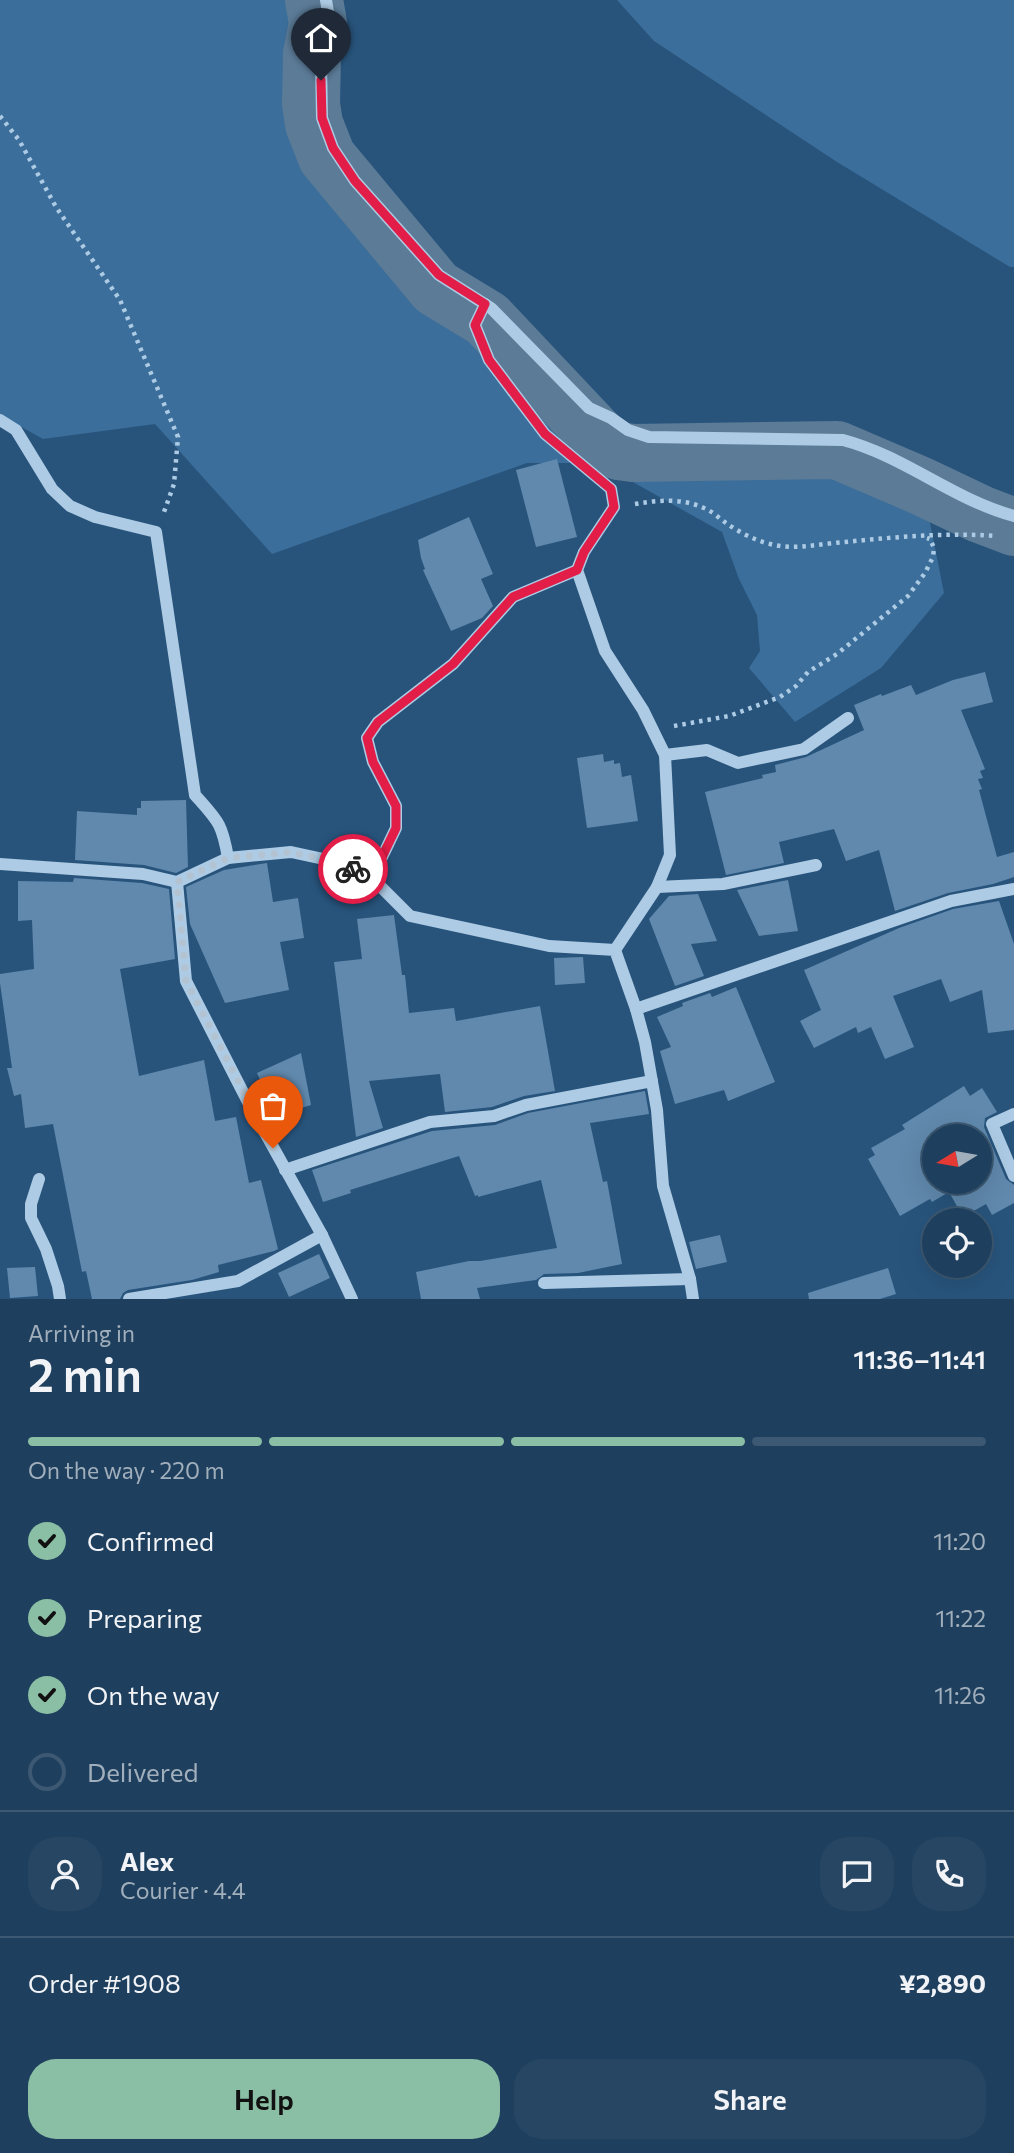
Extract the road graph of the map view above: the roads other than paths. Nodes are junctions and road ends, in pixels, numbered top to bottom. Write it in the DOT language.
graph roads {
  1 [pos="326,0"];
  2 [pos="485,304"];
  3 [pos="0,420"];
  4 [pos="1014,516"];
  5 [pos="577,570"];
  6 [pos="848,718"];
  7 [pos="665,755"];
  8 [pos="228,858"];
  9 [pos="0,864"];
  10 [pos="816,865"];
  11 [pos="372,878"];
  12 [pos="177,882"];
  13 [pos="657,887"];
  14 [pos="1014,889"];
  15 [pos="615,950"];
  16 [pos="636,1009"];
  17 [pos="652,1082"];
  18 [pos="1014,1114"];
  19 [pos="285,1170"];
  20 [pos="1014,1176"];
  21 [pos="39,1179"];
  22 [pos="322,1235"];
  23 [pos="690,1279"];
  24 [pos="544,1283"];
  25 [pos="60,1299"];
  26 [pos="129,1299"];
  27 [pos="352,1299"];
  28 [pos="694,1299"];
  1 -- 2 [label="street"];
  2 -- 4 [label="street"];
  2 -- 5 [label="street"];
  3 -- 8 [label="street"];
  5 -- 7 [label="street"];
  5 -- 11 [label="street"];
  6 -- 7 [label="street"];
  7 -- 13 [label="street"];
  8 -- 11 [label="street"];
  8 -- 12 [label="street"];
  9 -- 12 [label="street"];
  10 -- 13 [label="street"];
  11 -- 15 [label="street"];
  12 -- 19 [label="street"];
  13 -- 15 [label="street"];
  14 -- 16 [label="street"];
  15 -- 16 [label="street"];
  16 -- 17 [label="street"];
  17 -- 19 [label="street"];
  17 -- 23 [label="street"];
  18 -- 20 [label="street"];
  19 -- 22 [label="street"];
  21 -- 25 [label="street"];
  22 -- 26 [label="street"];
  22 -- 27 [label="street"];
  23 -- 24 [label="street"];
  23 -- 28 [label="street"];
}
